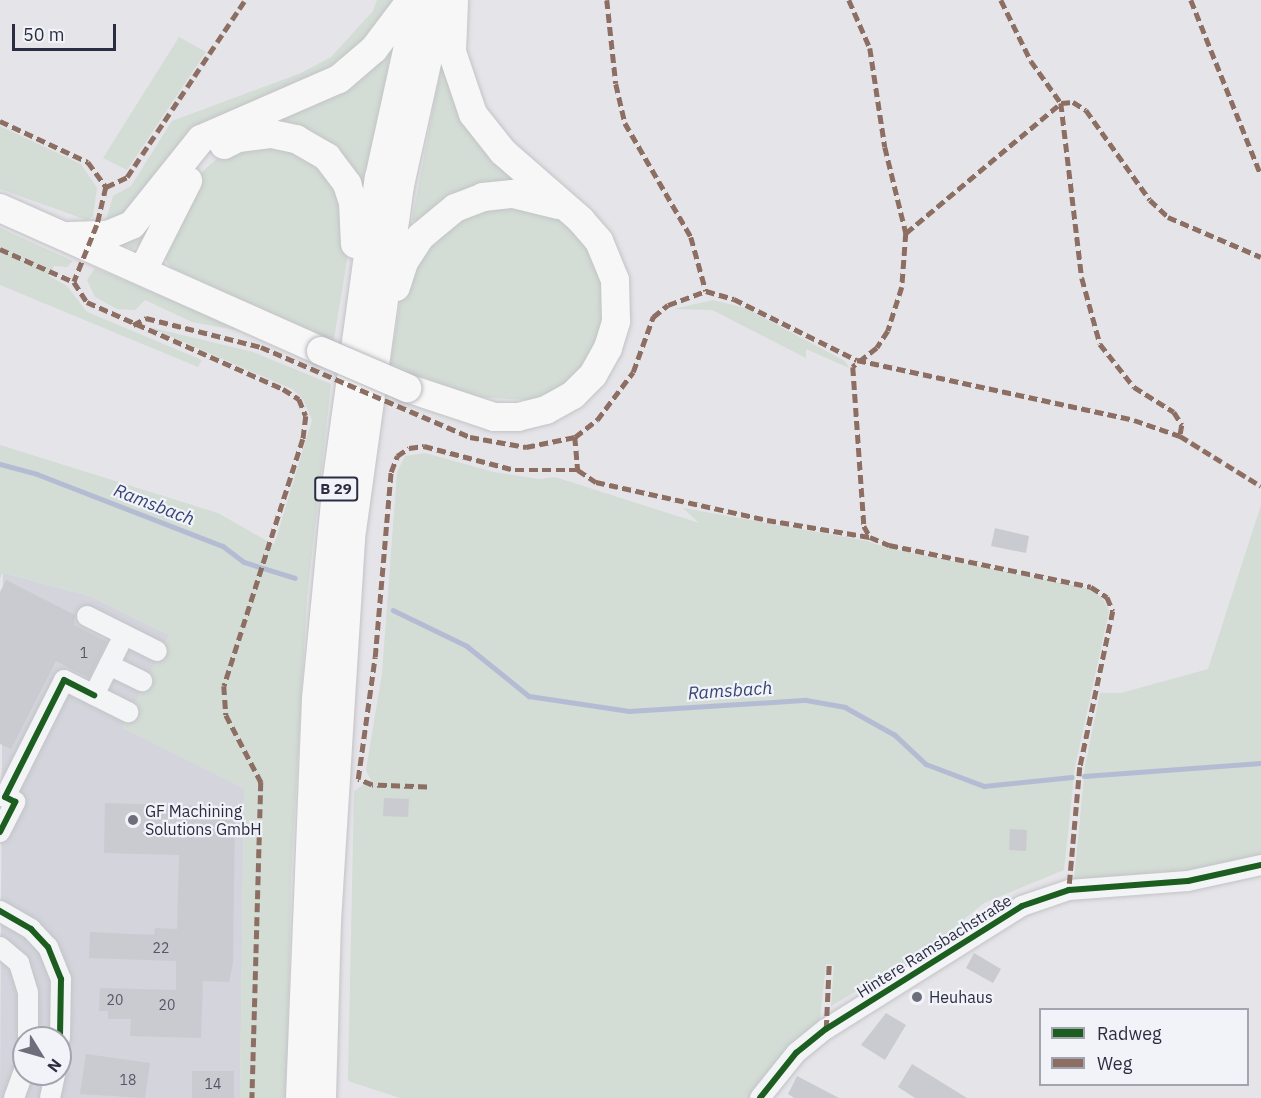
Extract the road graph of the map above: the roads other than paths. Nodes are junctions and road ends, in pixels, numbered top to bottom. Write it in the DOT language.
graph roads {
  1 [pos="411,0"];
  2 [pos="418,0"];
  3 [pos="441,0"];
  4 [pos="455,0"];
  5 [pos="570,212"];
  6 [pos="7,214"];
  7 [pos="70,236"];
  8 [pos="143,270"];
  9 [pos="362,280"];
  10 [pos="380,311"];
  11 [pos="87,616"];
  12 [pos="124,635"];
  13 [pos="157,651"];
  14 [pos="109,665"];
  15 [pos="142,681"];
  16 [pos="94,695"];
  17 [pos="128,712"];
  18 [pos="0,832"];
  19 [pos="1261,865"];
  20 [pos="0,911"];
  21 [pos="0,947"];
  22 [pos="29,1026"];
  23 [pos="60,1026"];
  24 [pos="300,1098"];
  25 [pos="322,1098"];
  26 [pos="760,1098"];
  1 -- 7 [label="highway"];
  2 -- 9 [label="highway, B 29"];
  3 -- 10 [label="highway, B 29"];
  4 -- 5 [label="highway"];
  5 -- 8 [label="highway, bridge"];
  5 -- 10 [label="highway"];
  6 -- 7 [label="highway"];
  7 -- 8 [label="highway"];
  8 -- 9 [label="highway"];
  9 -- 24 [label="highway, B 29"];
  10 -- 25 [label="highway, B 29"];
  11 -- 12 [label="street"];
  12 -- 13 [label="street"];
  12 -- 14 [label="street"];
  14 -- 15 [label="street"];
  14 -- 16 [label="street"];
  16 -- 17 [label="street"];
  16 -- 18 [label="street"];
  19 -- 26 [label="street, Hintere Ramsbachstraße"];
  20 -- 23 [label="street"];
  21 -- 22 [label="street"];
}
